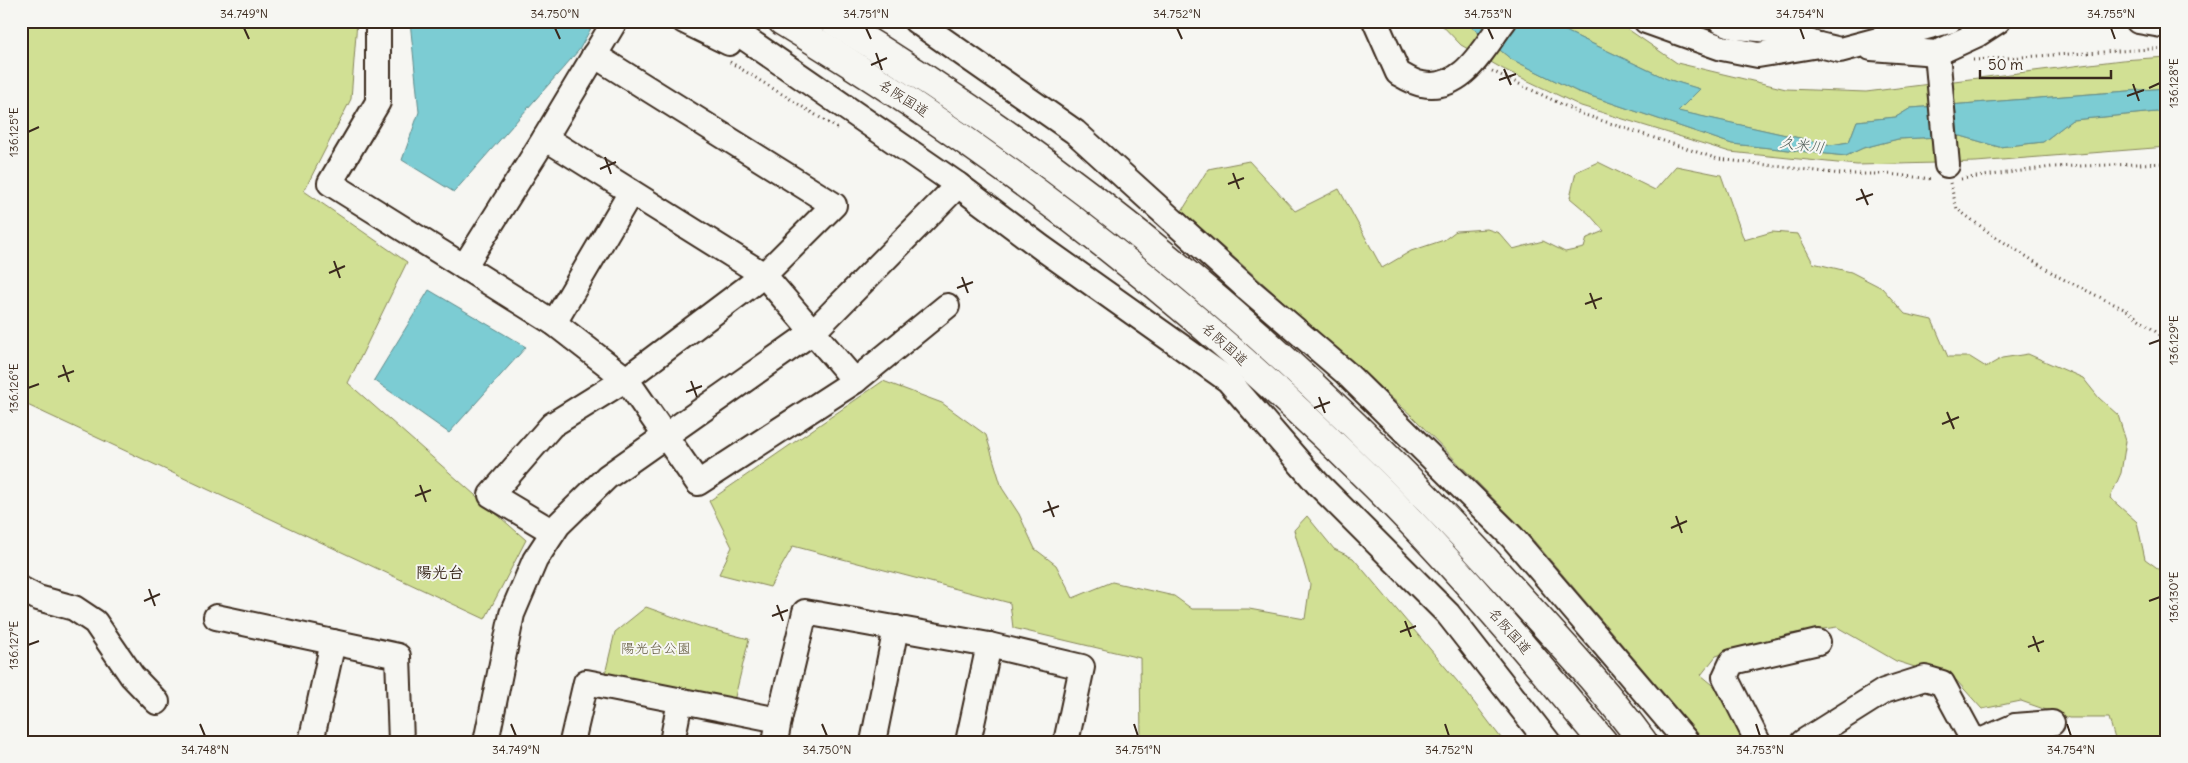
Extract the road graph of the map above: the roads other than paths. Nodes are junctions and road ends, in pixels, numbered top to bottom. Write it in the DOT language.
graph roads {
  1 [pos="378,21"];
  2 [pos="615,21"];
  3 [pos="684,21"];
  4 [pos="716,21"];
  5 [pos="782,21"];
  6 [pos="834,21"];
  7 [pos="916,21"];
  8 [pos="1375,21"];
  9 [pos="1504,21"];
  10 [pos="1646,21"];
  11 [pos="1721,21"];
  12 [pos="1949,21"];
  13 [pos="1998,21"];
  14 [pos="2138,21"];
  15 [pos="2167,26"];
  16 [pos="750,32"];
  17 [pos="1818,45"];
  18 [pos="1859,45"];
  19 [pos="1937,53"];
  20 [pos="594,55"];
  21 [pos="545,138"];
  22 [pos="1949,173"];
  23 [pos="958,185"];
  24 [pos="631,192"];
  25 [pos="464,267"];
  26 [pos="764,275"];
  27 [pos="947,306"];
  28 [pos="554,323"];
  29 [pos="814,330"];
  30 [pos="626,380"];
  31 [pos="855,381"];
  32 [pos="667,435"];
  33 [pos="553,532"];
  34 [pos="1454,568"];
  35 [pos="21,590"];
  36 [pos="216,617"];
  37 [pos="896,628"];
  38 [pos="334,642"];
  39 [pos="1818,642"];
  40 [pos="989,645"];
  41 [pos="680,701"];
  42 [pos="157,702"];
  43 [pos="2052,723"];
  44 [pos="777,731"];
  45 [pos="1641,738"];
  46 [pos="311,742"];
  47 [pos="401,742"];
  48 [pos="486,742"];
  49 [pos="572,742"];
  50 [pos="672,742"];
  51 [pos="873,742"];
  52 [pos="968,742"];
  53 [pos="1066,742"];
  54 [pos="1548,742"];
  55 [pos="1589,742"];
  56 [pos="1603,742"];
  57 [pos="1687,742"];
  58 [pos="1758,742"];
  59 [pos="1803,742"];
  60 [pos="1976,742"];
  1 -- 25 [label="street"];
  2 -- 20 [label="street"];
  3 -- 16 [label="street"];
  4 -- 16 [label="street"];
  5 -- 34 [label="highway, 名阪国道"];
  6 -- 45 [label="highway, 名阪国道"];
  7 -- 57 [label="street"];
  8 -- 9 [label="street"];
  10 -- 17 [label="street"];
  11 -- 17 [label="street"];
  12 -- 18 [label="street"];
  13 -- 19 [label="street"];
  14 -- 15 [label="street"];
  16 -- 23 [label="street"];
  17 -- 18 [label="street"];
  18 -- 19 [label="street"];
  19 -- 22 [label="street"];
  20 -- 21 [label="street"];
  20 -- 26 [label="street"];
  21 -- 24 [label="street"];
  21 -- 25 [label="street"];
  23 -- 29 [label="street"];
  23 -- 54 [label="street"];
  24 -- 26 [label="street"];
  24 -- 28 [label="street"];
  25 -- 28 [label="street"];
  26 -- 29 [label="street"];
  26 -- 30 [label="street"];
  27 -- 31 [label="street"];
  28 -- 30 [label="street"];
  29 -- 31 [label="street"];
  29 -- 32 [label="street"];
  30 -- 32 [label="street"];
  30 -- 33 [label="street"];
  31 -- 32 [label="street"];
  32 -- 33 [label="street"];
  33 -- 48 [label="street"];
  34 -- 55 [label="highway"];
  34 -- 56 [label="highway, 名阪国道"];
  35 -- 42 [label="street"];
  36 -- 38 [label="street"];
  37 -- 40 [label="street"];
  37 -- 44 [label="street"];
  37 -- 51 [label="street"];
  38 -- 46 [label="street"];
  38 -- 47 [label="street"];
  39 -- 58 [label="street"];
  40 -- 52 [label="street"];
  40 -- 53 [label="street"];
  41 -- 44 [label="street"];
  41 -- 49 [label="street"];
  41 -- 50 [label="street"];
  43 -- 60 [label="street"];
  59 -- 60 [label="street"];
}
